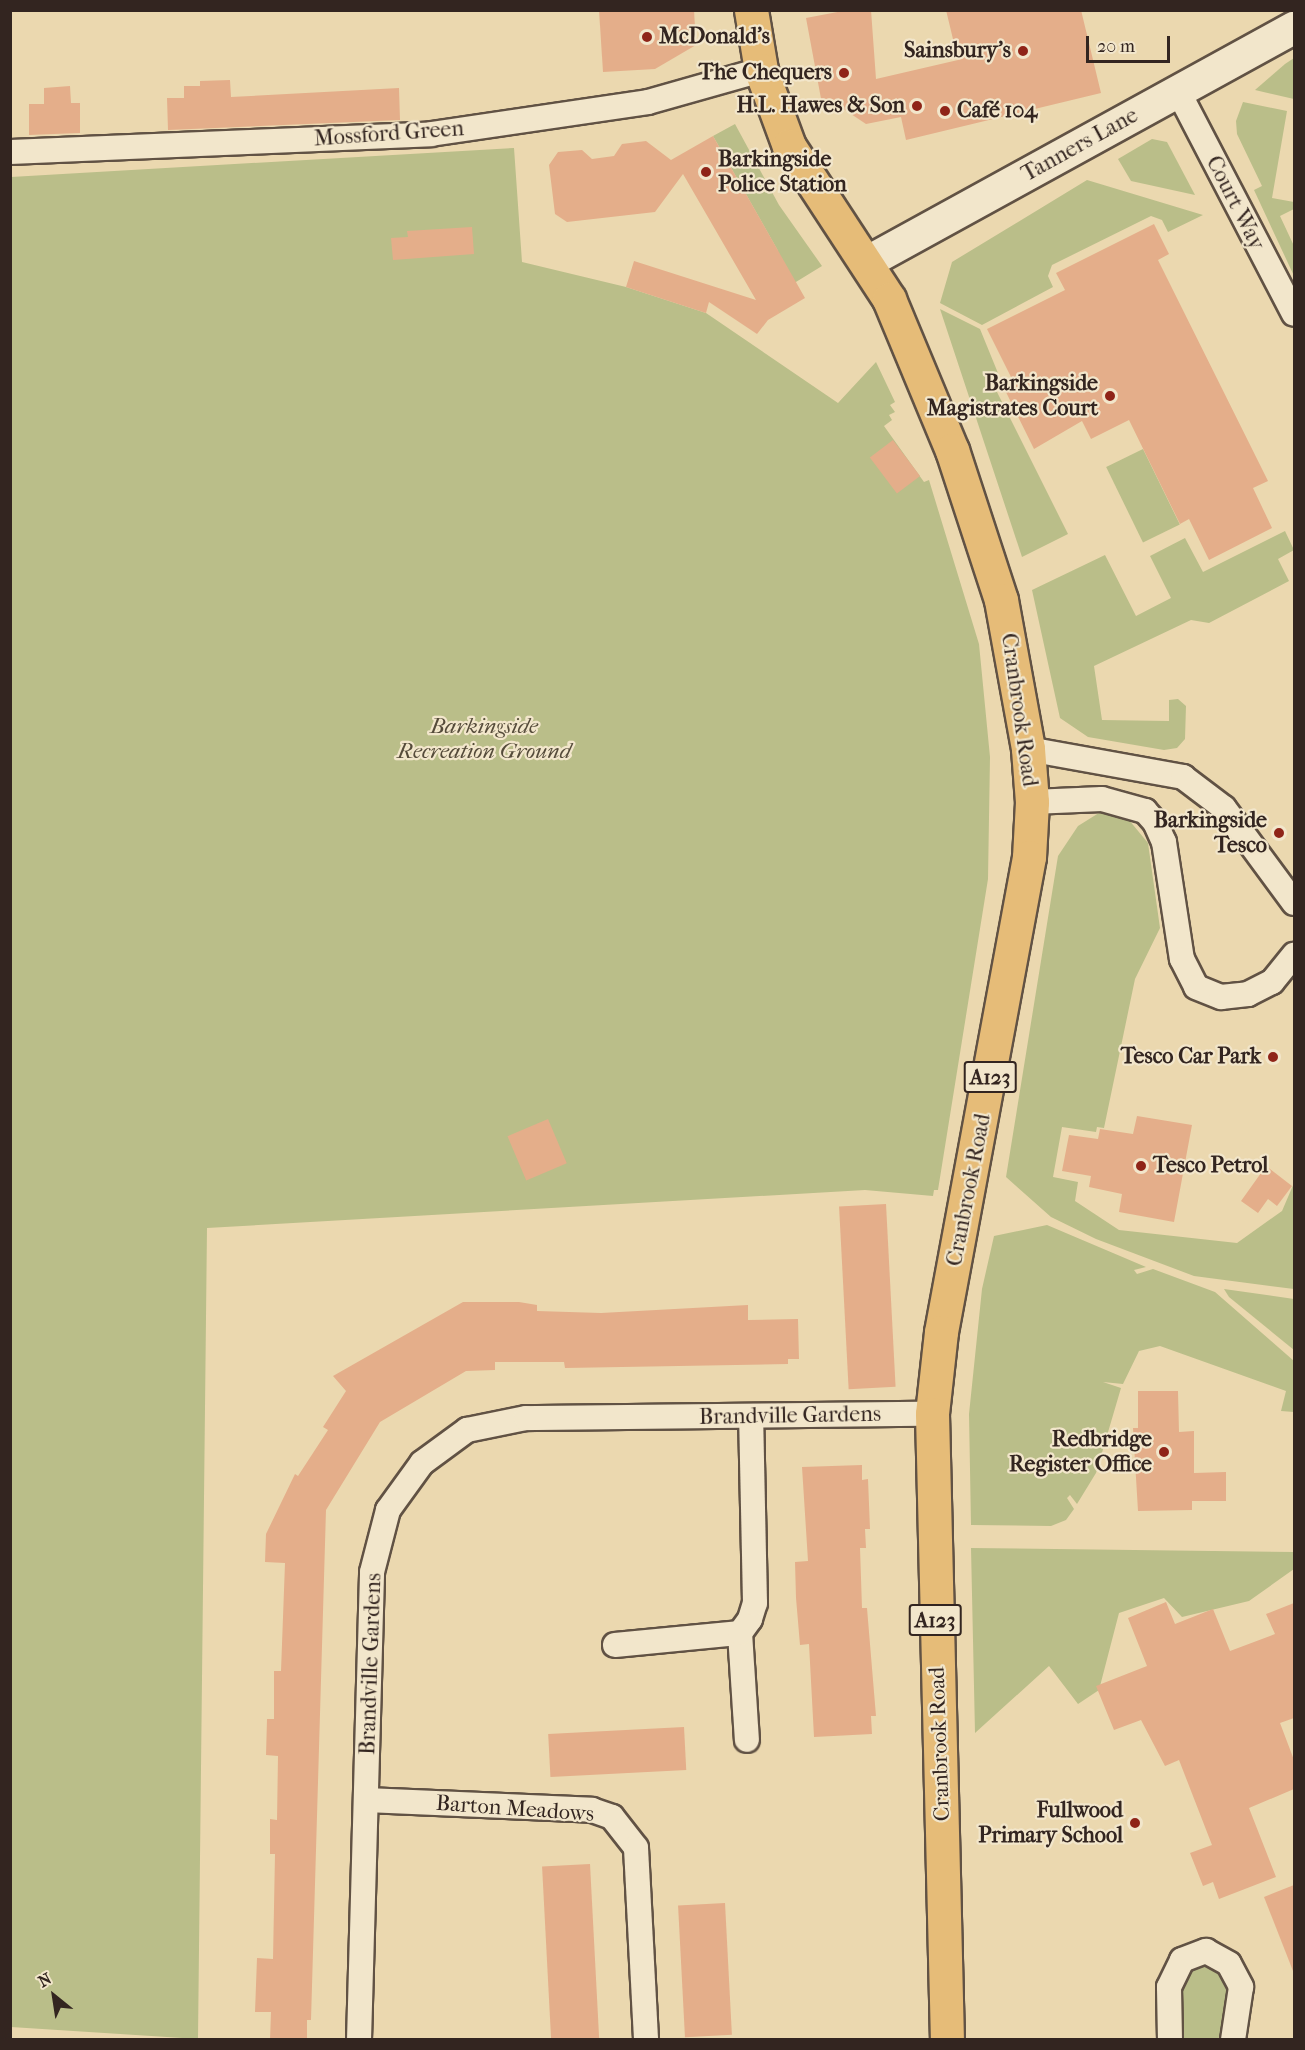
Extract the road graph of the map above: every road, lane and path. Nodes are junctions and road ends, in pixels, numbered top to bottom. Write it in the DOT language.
graph roads {
  1 [pos="751,10"];
  2 [pos="1294,28"];
  3 [pos="761,70"];
  4 [pos="1178,91"];
  5 [pos="10,152"];
  6 [pos="866,263"];
  7 [pos="1294,314"];
  8 [pos="1028,749"];
  9 [pos="1032,802"];
  10 [pos="1294,903"];
  11 [pos="1294,955"];
  12 [pos="932,1414"];
  13 [pos="751,1416"];
  14 [pos="740,1634"];
  15 [pos="615,1645"];
  16 [pos="747,1740"];
  17 [pos="366,1800"];
  18 [pos="359,2040"];
  19 [pos="646,2040"];
  20 [pos="947,2040"];
  21 [pos="1170,2040"];
  22 [pos="1233,2040"];
  1 -- 3 [label="main road, A123"];
  2 -- 4 [label="street, Tanners Lane"];
  3 -- 5 [label="street, Mossford Green"];
  3 -- 6 [label="main road, A123"];
  4 -- 6 [label="street, Tanners Lane"];
  4 -- 7 [label="street, Court Way"];
  6 -- 8 [label="main road, Cranbrook Road / A123"];
  8 -- 9 [label="main road, Cranbrook Road / A123"];
  8 -- 10 [label="street"];
  9 -- 11 [label="street"];
  9 -- 12 [label="main road, Cranbrook Road / A123"];
  12 -- 13 [label="street, Brandville Gardens"];
  12 -- 20 [label="main road, Cranbrook Road / A123"];
  13 -- 14 [label="street"];
  13 -- 17 [label="street, Brandville Gardens"];
  14 -- 15 [label="street"];
  14 -- 16 [label="street"];
  17 -- 18 [label="street, Brandville Gardens"];
  17 -- 19 [label="street, Barton Meadows"];
  21 -- 22 [label="street"];
}
